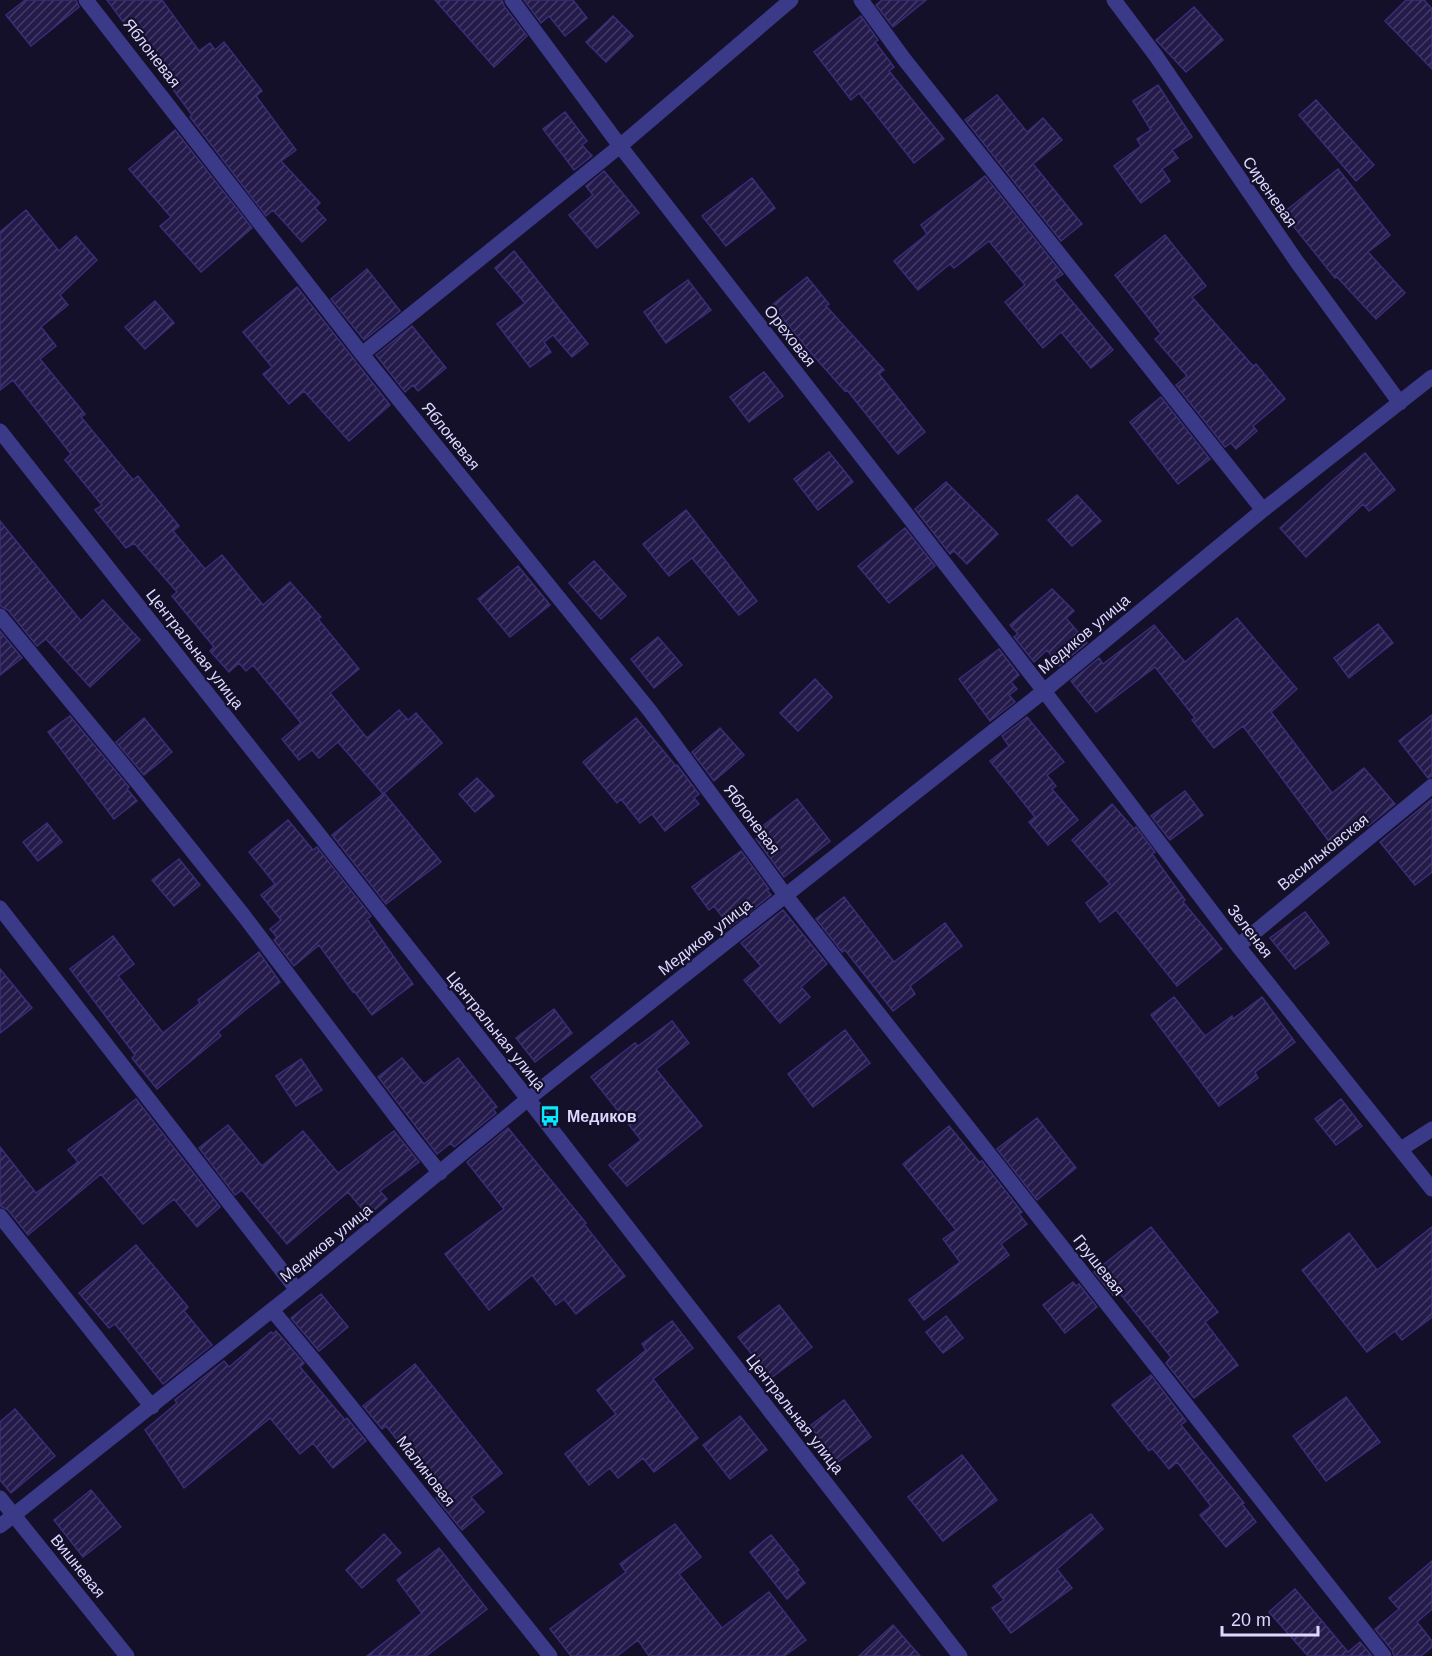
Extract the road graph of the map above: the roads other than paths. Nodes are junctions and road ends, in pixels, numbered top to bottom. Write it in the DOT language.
graph roads {
  1 [pos="86,0"];
  2 [pos="512,0"];
  3 [pos="791,0"];
  4 [pos="861,0"];
  5 [pos="1114,0"];
  6 [pos="620,146"];
  7 [pos="362,354"];
  8 [pos="1432,377"];
  9 [pos="1400,403"];
  10 [pos="0,430"];
  11 [pos="1263,510"];
  12 [pos="0,616"];
  13 [pos="1044,691"];
  14 [pos="1432,786"];
  15 [pos="786,896"];
  16 [pos="0,908"];
  17 [pos="1238,946"];
  18 [pos="528,1100"];
  19 [pos="1432,1129"];
  20 [pos="1401,1149"];
  21 [pos="440,1173"];
  22 [pos="1432,1189"];
  23 [pos="0,1216"];
  24 [pos="297,1290"];
  25 [pos="272,1310"];
  26 [pos="152,1407"];
  27 [pos="0,1498"];
  28 [pos="14,1515"];
  29 [pos="0,1526"];
  30 [pos="127,1656"];
  31 [pos="550,1656"];
  32 [pos="960,1656"];
  33 [pos="1384,1656"];
  1 -- 7 [label="street, Яблоневая"];
  2 -- 6 [label="street, Ореховая"];
  3 -- 6 [label="street"];
  4 -- 11 [label="street"];
  5 -- 9 [label="street, Сиреневая"];
  6 -- 7 [label="street"];
  6 -- 13 [label="street, Ореховая"];
  7 -- 15 [label="street, Яблоневая"];
  8 -- 9 [label="street, Медиков улица"];
  9 -- 11 [label="street, Медиков улица"];
  10 -- 18 [label="street, Центральная улица"];
  11 -- 13 [label="street, Медиков улица"];
  12 -- 21 [label="street"];
  13 -- 15 [label="street, Медиков улица"];
  13 -- 17 [label="street, Зеленая"];
  14 -- 17 [label="street, Васильковская"];
  15 -- 18 [label="street, Медиков улица"];
  15 -- 33 [label="street, Грушевая"];
  16 -- 24 [label="street"];
  17 -- 20 [label="street, Зеленая"];
  18 -- 21 [label="street, Медиков улица"];
  18 -- 32 [label="street, Центральная улица"];
  19 -- 20 [label="street"];
  20 -- 22 [label="street, Зеленая"];
  21 -- 24 [label="street, Медиков улица"];
  23 -- 26 [label="street"];
  24 -- 25 [label="street, Медиков улица"];
  25 -- 26 [label="street, Медиков улица"];
  25 -- 31 [label="street, Малиновая"];
  26 -- 28 [label="street, Медиков улица"];
  27 -- 28 [label="street, Вишневая"];
  28 -- 29 [label="street, Медиков улица"];
  28 -- 30 [label="street, Вишневая"];
}
